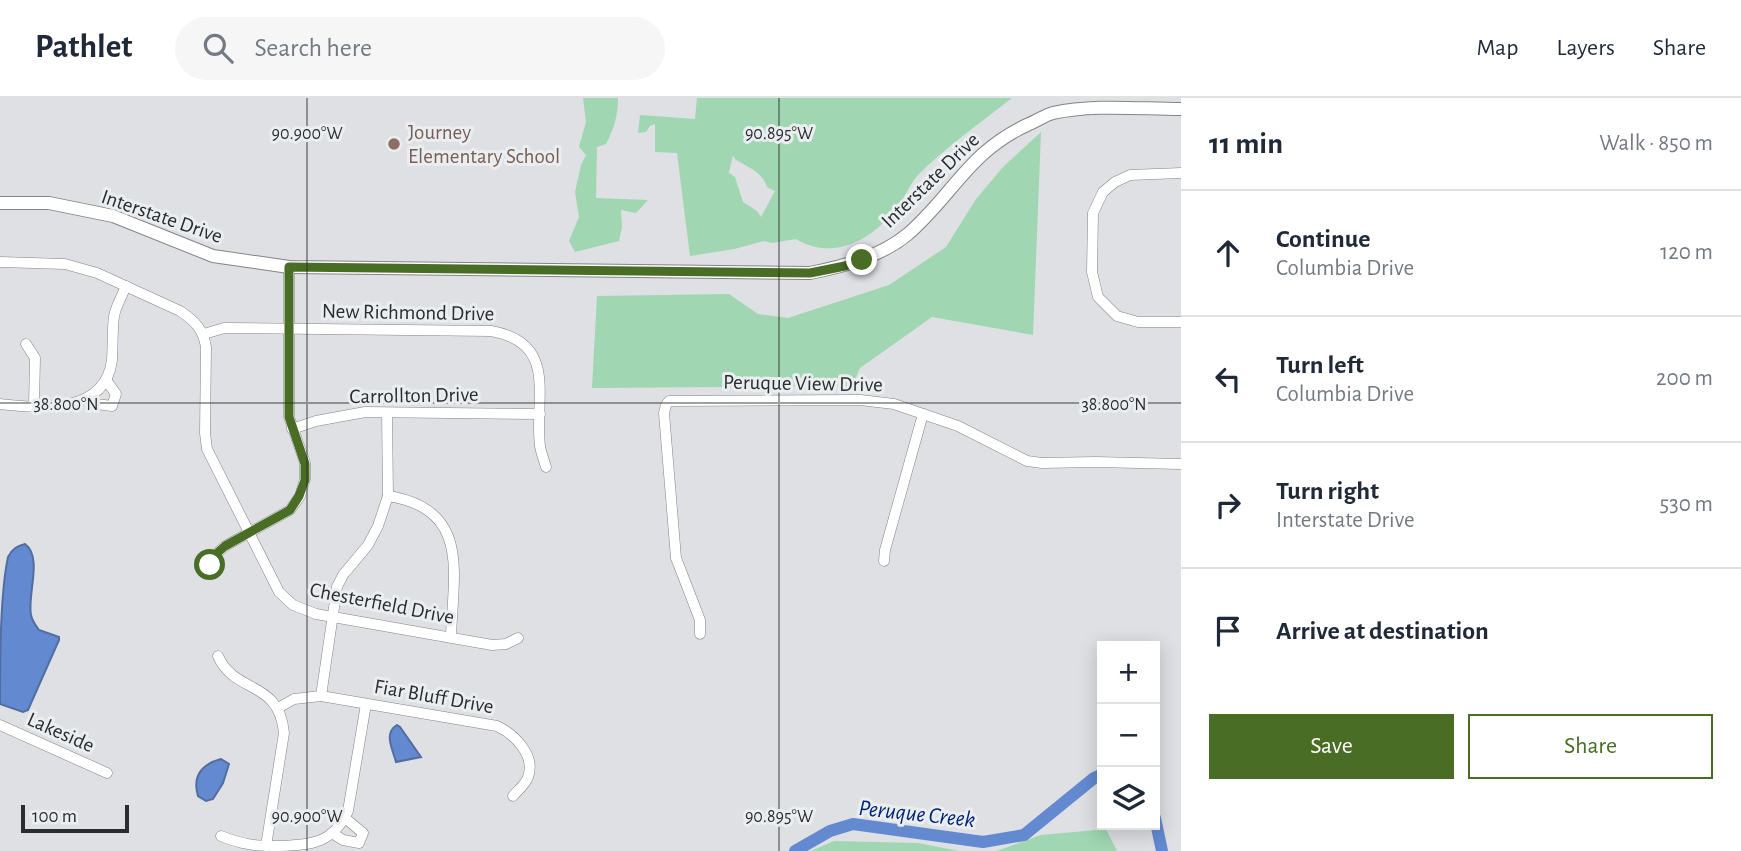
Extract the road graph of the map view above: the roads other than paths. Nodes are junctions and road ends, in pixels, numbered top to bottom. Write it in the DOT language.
graph roads {
  1 [pos="1181,109"];
  2 [pos="1181,173"];
  3 [pos="0,203"];
  4 [pos="0,262"];
  5 [pos="289,267"];
  6 [pos="126,286"];
  7 [pos="1181,322"];
  8 [pos="289,329"];
  9 [pos="204,334"];
  10 [pos="26,344"];
  11 [pos="106,380"];
  12 [pos="88,399"];
  13 [pos="0,404"];
  14 [pos="34,406"];
  15 [pos="387,413"];
  16 [pos="540,414"];
  17 [pos="923,414"];
  18 [pos="292,429"];
  19 [pos="1181,464"];
  20 [pos="546,467"];
  21 [pos="388,496"];
  22 [pos="249,533"];
  23 [pos="884,561"];
  24 [pos="210,565"];
  25 [pos="333,617"];
  26 [pos="700,635"];
  27 [pos="451,637"];
  28 [pos="518,638"];
  29 [pos="218,656"];
  30 [pos="321,695"];
  31 [pos="366,704"];
  32 [pos="278,708"];
  33 [pos="0,725"];
  34 [pos="107,773"];
  35 [pos="513,796"];
  36 [pos="345,818"];
  37 [pos="332,834"];
  38 [pos="221,836"];
  39 [pos="266,846"];
  1 -- 5 [label="main road, Interstate Drive"];
  2 -- 7 [label="street"];
  3 -- 5 [label="main road, Interstate Drive"];
  4 -- 6 [label="street"];
  5 -- 8 [label="street"];
  6 -- 9 [label="street"];
  6 -- 11 [label="street"];
  8 -- 9 [label="street, New Richmond Drive"];
  8 -- 16 [label="street, New Richmond Drive"];
  8 -- 18 [label="street"];
  9 -- 22 [label="street, Chesterfield Drive"];
  10 -- 14 [label="street"];
  11 -- 12 [label="street"];
  11 -- 12 [label="street"];
  12 -- 14 [label="street"];
  13 -- 14 [label="street"];
  15 -- 16 [label="street, Carrollton Drive"];
  15 -- 18 [label="street, Carrollton Drive"];
  15 -- 21 [label="street"];
  16 -- 20 [label="street, New Richmond Drive"];
  17 -- 19 [label="street, Peruque View Drive"];
  17 -- 23 [label="street"];
  17 -- 26 [label="street, Peruque View Drive"];
  18 -- 22 [label="street"];
  21 -- 25 [label="street"];
  21 -- 27 [label="street"];
  22 -- 24 [label="street"];
  22 -- 25 [label="street, Chesterfield Drive"];
  25 -- 27 [label="street, Chesterfield Drive"];
  25 -- 30 [label="street"];
  27 -- 28 [label="street, Chesterfield Drive"];
  29 -- 32 [label="street"];
  30 -- 31 [label="street, Fiar Bluff Drive"];
  30 -- 32 [label="street, Fiar Bluff Drive"];
  31 -- 35 [label="street, Fiar Bluff Drive"];
  31 -- 36 [label="street"];
  32 -- 39 [label="street"];
  33 -- 34 [label="street, Lakeside"];
  36 -- 37 [label="street"];
  36 -- 37 [label="street"];
  37 -- 39 [label="street"];
  38 -- 39 [label="street"];
}
